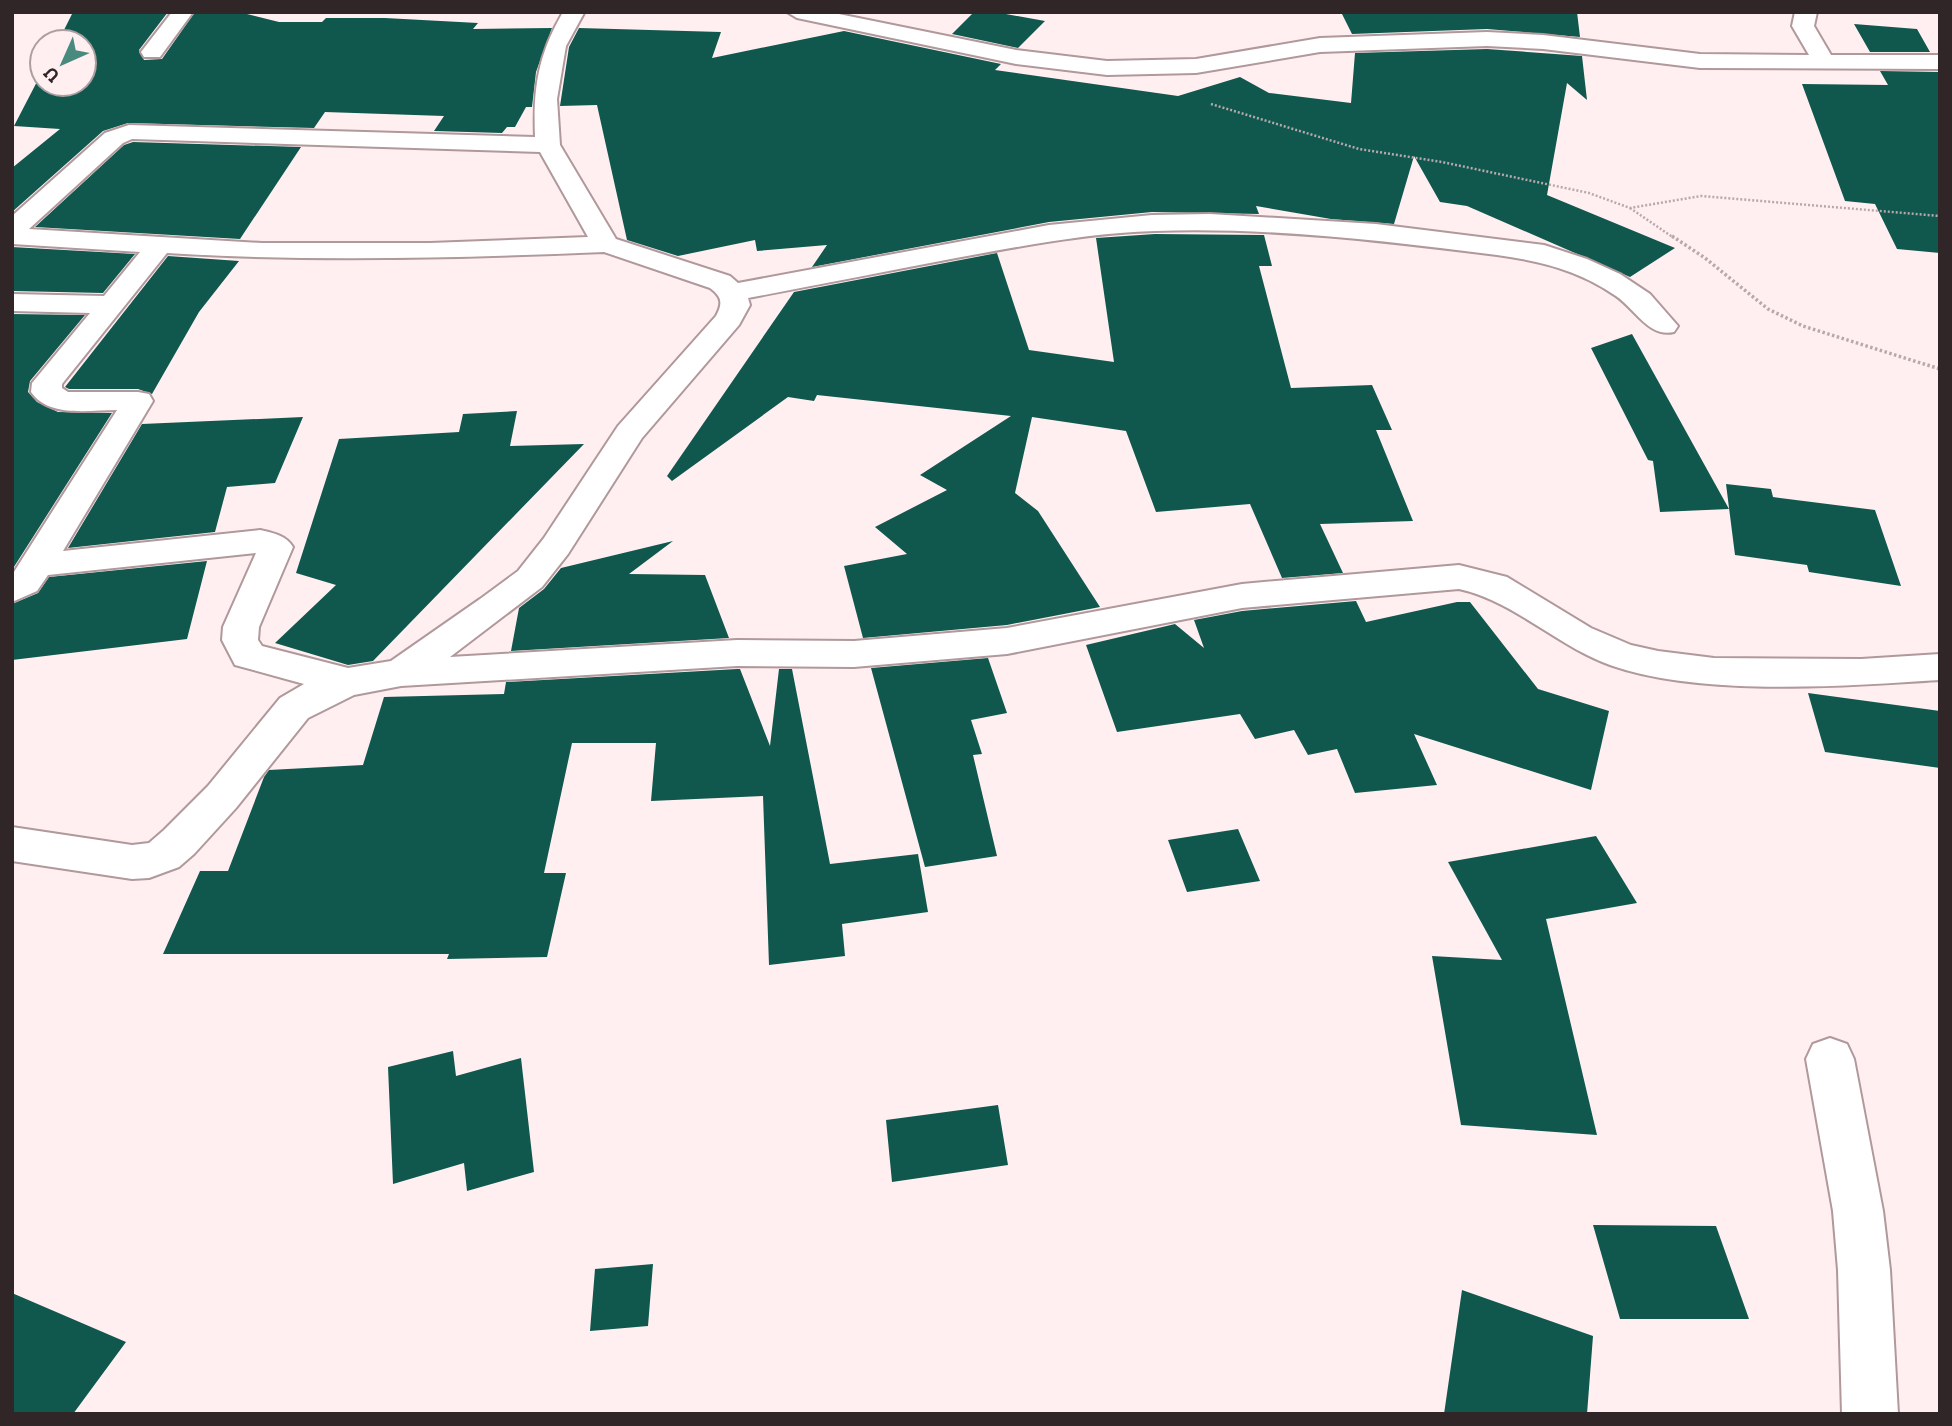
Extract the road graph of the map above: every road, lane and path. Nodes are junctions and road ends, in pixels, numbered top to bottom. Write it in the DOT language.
graph roads {
  1 [pos="183,12"];
  2 [pos="797,12"];
  3 [pos="1806,12"];
  4 [pos="574,13"];
  5 [pos="1452,19"];
  6 [pos="1487,38"];
  7 [pos="152,52"];
  8 [pos="1940,62"];
  9 [pos="1825,63"];
  10 [pos="1205,102"];
  11 [pos="548,145"];
  12 [pos="1630,208"];
  13 [pos="1940,216"];
  14 [pos="12,230"];
  15 [pos="12,236"];
  16 [pos="606,243"];
  17 [pos="159,246"];
  18 [pos="733,292"];
  19 [pos="12,302"];
  20 [pos="112,304"];
  21 [pos="1664,326"];
  22 [pos="1940,369"];
  23 [pos="37,565"];
  24 [pos="12,590"];
  25 [pos="1940,667"];
  26 [pos="401,673"];
  27 [pos="348,682"];
  28 [pos="12,844"];
  29 [pos="1830,1059"];
  30 [pos="1870,1414"];
  1 -- 7 [label="street"];
  2 -- 6 [label="street"];
  3 -- 9 [label="street"];
  4 -- 11 [label="street"];
  5 -- 6 [label="street"];
  6 -- 9 [label="street"];
  8 -- 9 [label="street"];
  10 -- 12 [label="path"];
  11 -- 14 [label="street"];
  11 -- 16 [label="street"];
  12 -- 13 [label="path"];
  12 -- 22 [label="path"];
  15 -- 17 [label="street"];
  16 -- 17 [label="street"];
  16 -- 18 [label="street"];
  17 -- 20 [label="street"];
  18 -- 21 [label="street"];
  18 -- 26 [label="street"];
  19 -- 20 [label="street"];
  20 -- 23 [label="street"];
  23 -- 24 [label="street"];
  23 -- 27 [label="street"];
  25 -- 26 [label="street"];
  26 -- 27 [label="street"];
  27 -- 28 [label="street"];
  29 -- 30 [label="street"];
}
